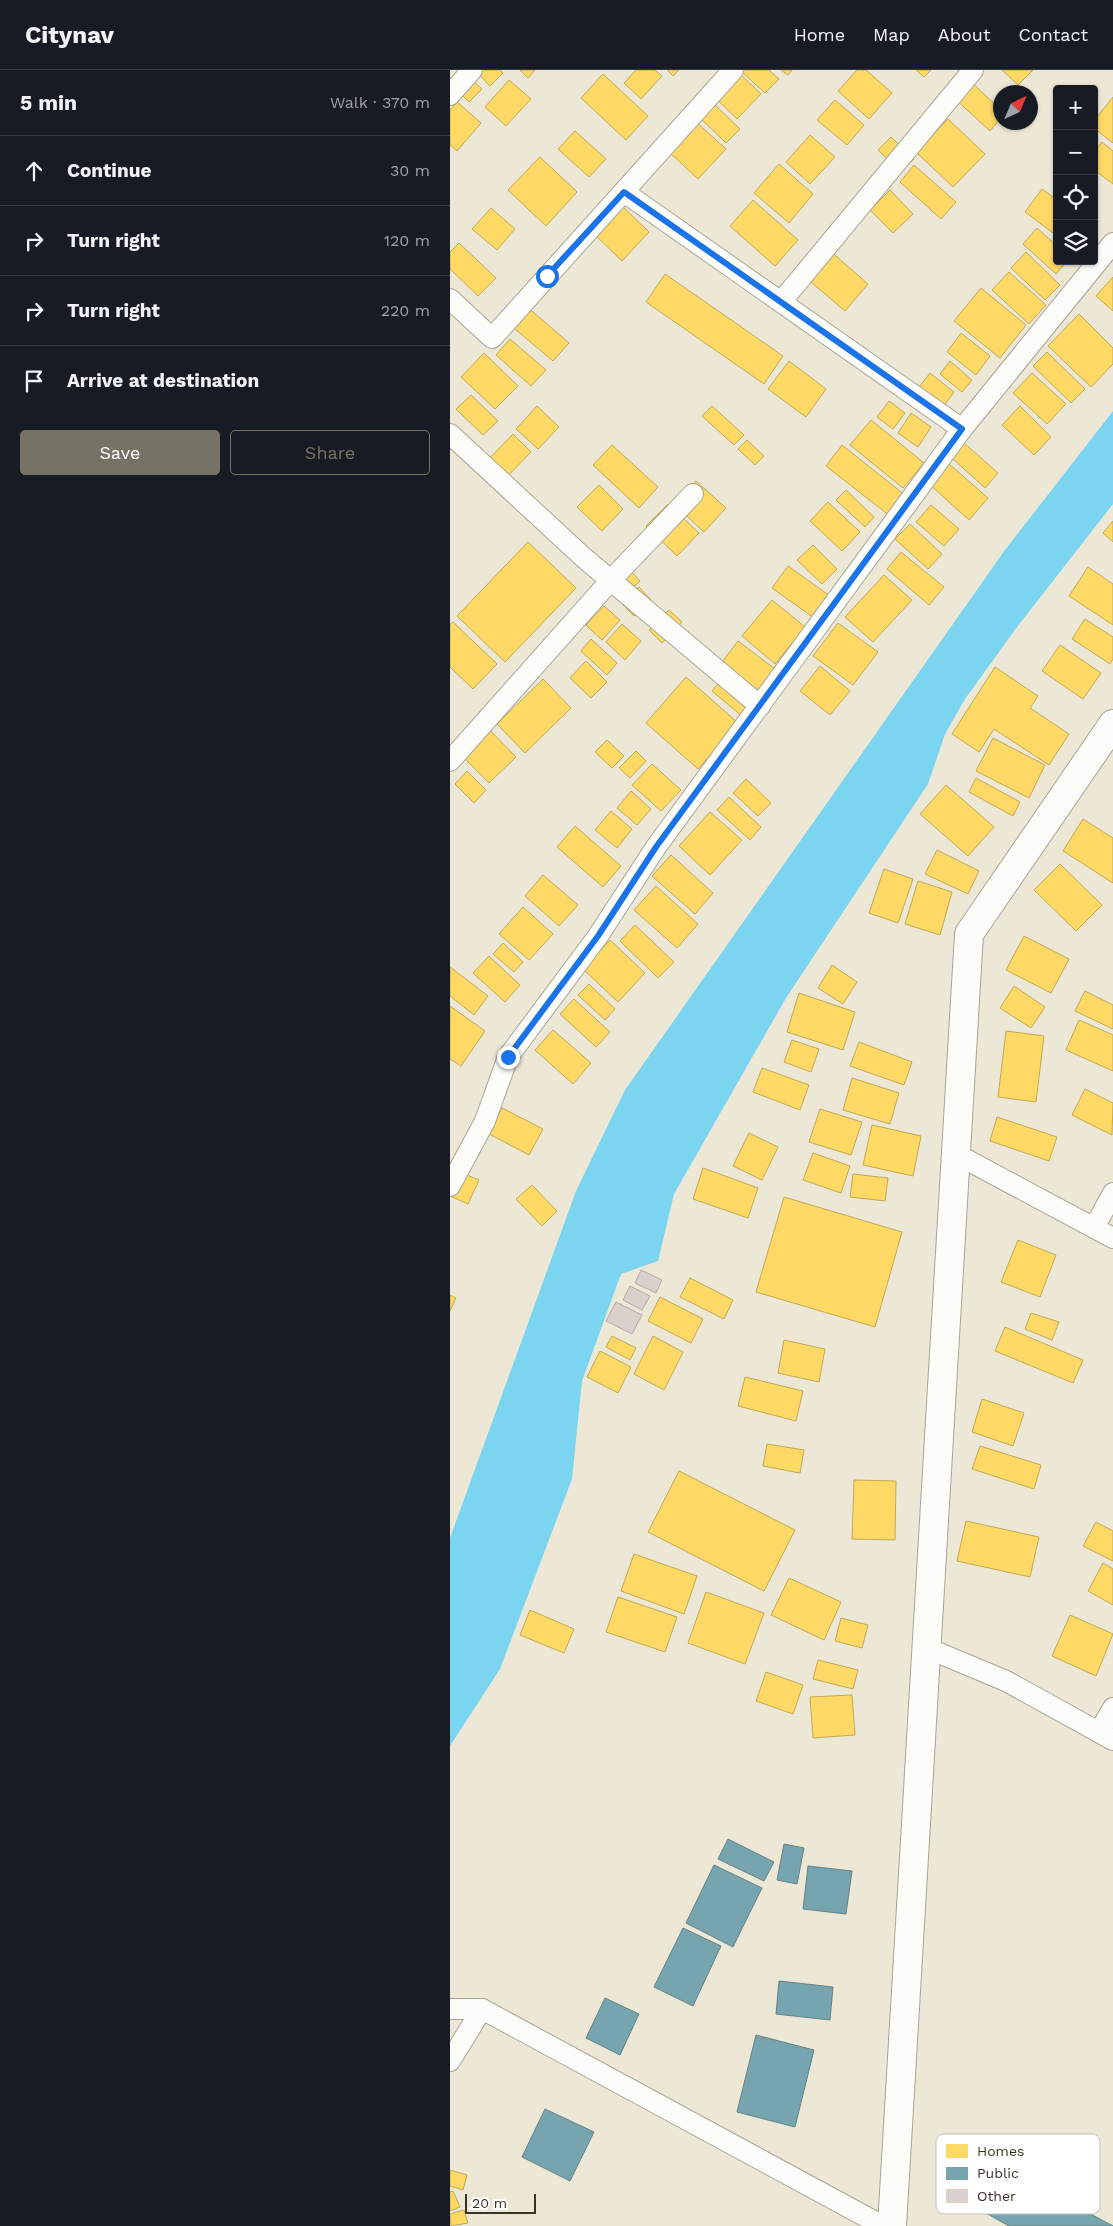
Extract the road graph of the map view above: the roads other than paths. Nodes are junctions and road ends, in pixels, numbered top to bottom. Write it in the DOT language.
graph roads {
  1 [pos="472,70"];
  2 [pos="733,70"];
  3 [pos="973,70"];
  4 [pos="450,95"];
  5 [pos="624,192"];
  6 [pos="1113,243"];
  7 [pos="450,299"];
  8 [pos="781,302"];
  9 [pos="962,429"];
  10 [pos="450,434"];
  11 [pos="692,494"];
  12 [pos="611,580"];
  13 [pos="760,706"];
  14 [pos="1109,738"];
  15 [pos="450,761"];
  16 [pos="956,1154"];
  17 [pos="450,1186"];
  18 [pos="1113,1193"];
  19 [pos="1094,1228"];
  20 [pos="1113,1238"];
  21 [pos="927,1648"];
  22 [pos="1113,1708"];
  23 [pos="1106,1736"];
  24 [pos="450,2009"];
  25 [pos="482,2009"];
  26 [pos="450,2061"];
  27 [pos="884,2226"];
  28 [pos="892,2226"];
  1 -- 4 [label="street"];
  2 -- 5 [label="street"];
  3 -- 8 [label="street"];
  5 -- 7 [label="street"];
  5 -- 8 [label="street"];
  6 -- 9 [label="street"];
  8 -- 9 [label="street"];
  9 -- 13 [label="street"];
  10 -- 12 [label="street"];
  11 -- 12 [label="street"];
  12 -- 13 [label="street"];
  12 -- 15 [label="street"];
  13 -- 17 [label="street"];
  14 -- 16 [label="street"];
  16 -- 19 [label="street"];
  16 -- 21 [label="street"];
  18 -- 19 [label="street"];
  19 -- 20 [label="street"];
  21 -- 23 [label="street"];
  21 -- 28 [label="street"];
  22 -- 23 [label="street"];
  24 -- 25 [label="street"];
  25 -- 26 [label="street"];
  25 -- 27 [label="street"];
}
